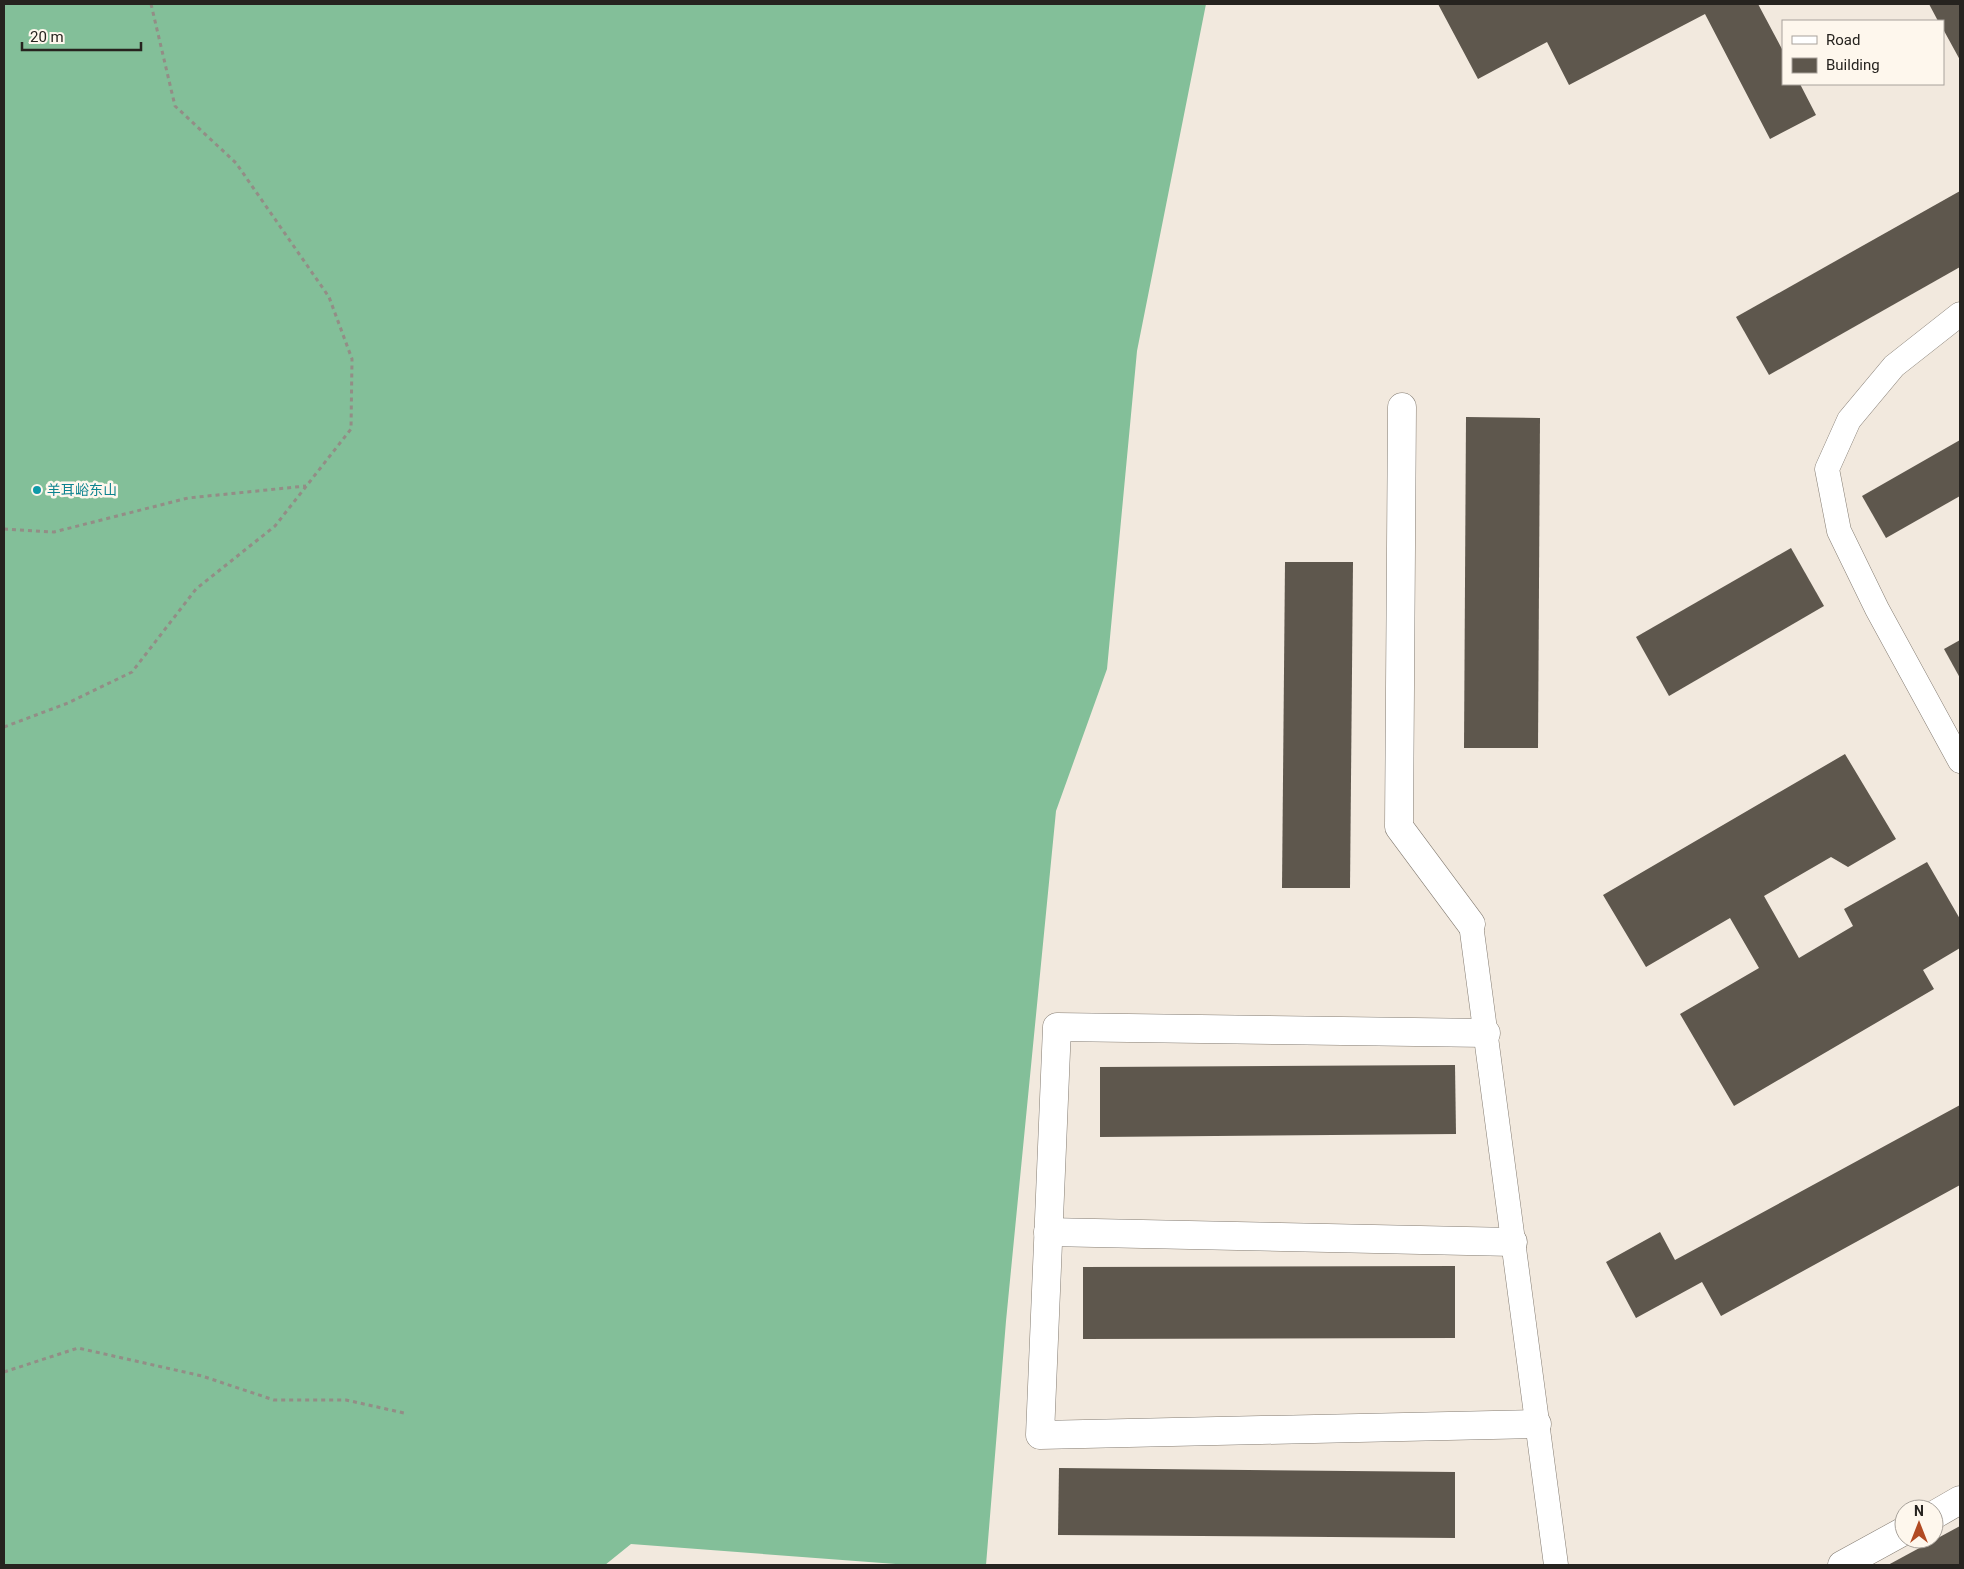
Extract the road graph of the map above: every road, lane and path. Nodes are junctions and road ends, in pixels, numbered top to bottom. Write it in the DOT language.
graph roads {
  1 [pos="151,4"];
  2 [pos="1960,314"];
  3 [pos="1402,407"];
  4 [pos="306,486"];
  5 [pos="4,529"];
  6 [pos="4,727"];
  7 [pos="1960,761"];
  8 [pos="1471,924"];
  9 [pos="1486,1033"];
  10 [pos="1048,1232"];
  11 [pos="1513,1242"];
  12 [pos="4,1372"];
  13 [pos="404,1413"];
  14 [pos="1537,1424"];
  15 [pos="1960,1500"];
  16 [pos="1944,1509"];
  17 [pos="1894,1536"];
  18 [pos="1556,1565"];
  19 [pos="1842,1565"];
  1 -- 4 [label="path"];
  2 -- 7 [label="lane"];
  3 -- 8 [label="street"];
  4 -- 5 [label="path"];
  4 -- 6 [label="path"];
  8 -- 9 [label="lane"];
  9 -- 10 [label="street"];
  9 -- 11 [label="lane"];
  10 -- 11 [label="street"];
  10 -- 14 [label="street"];
  11 -- 14 [label="lane"];
  12 -- 13 [label="path"];
  14 -- 18 [label="lane"];
  15 -- 16 [label="street"];
  17 -- 19 [label="street"];
}
